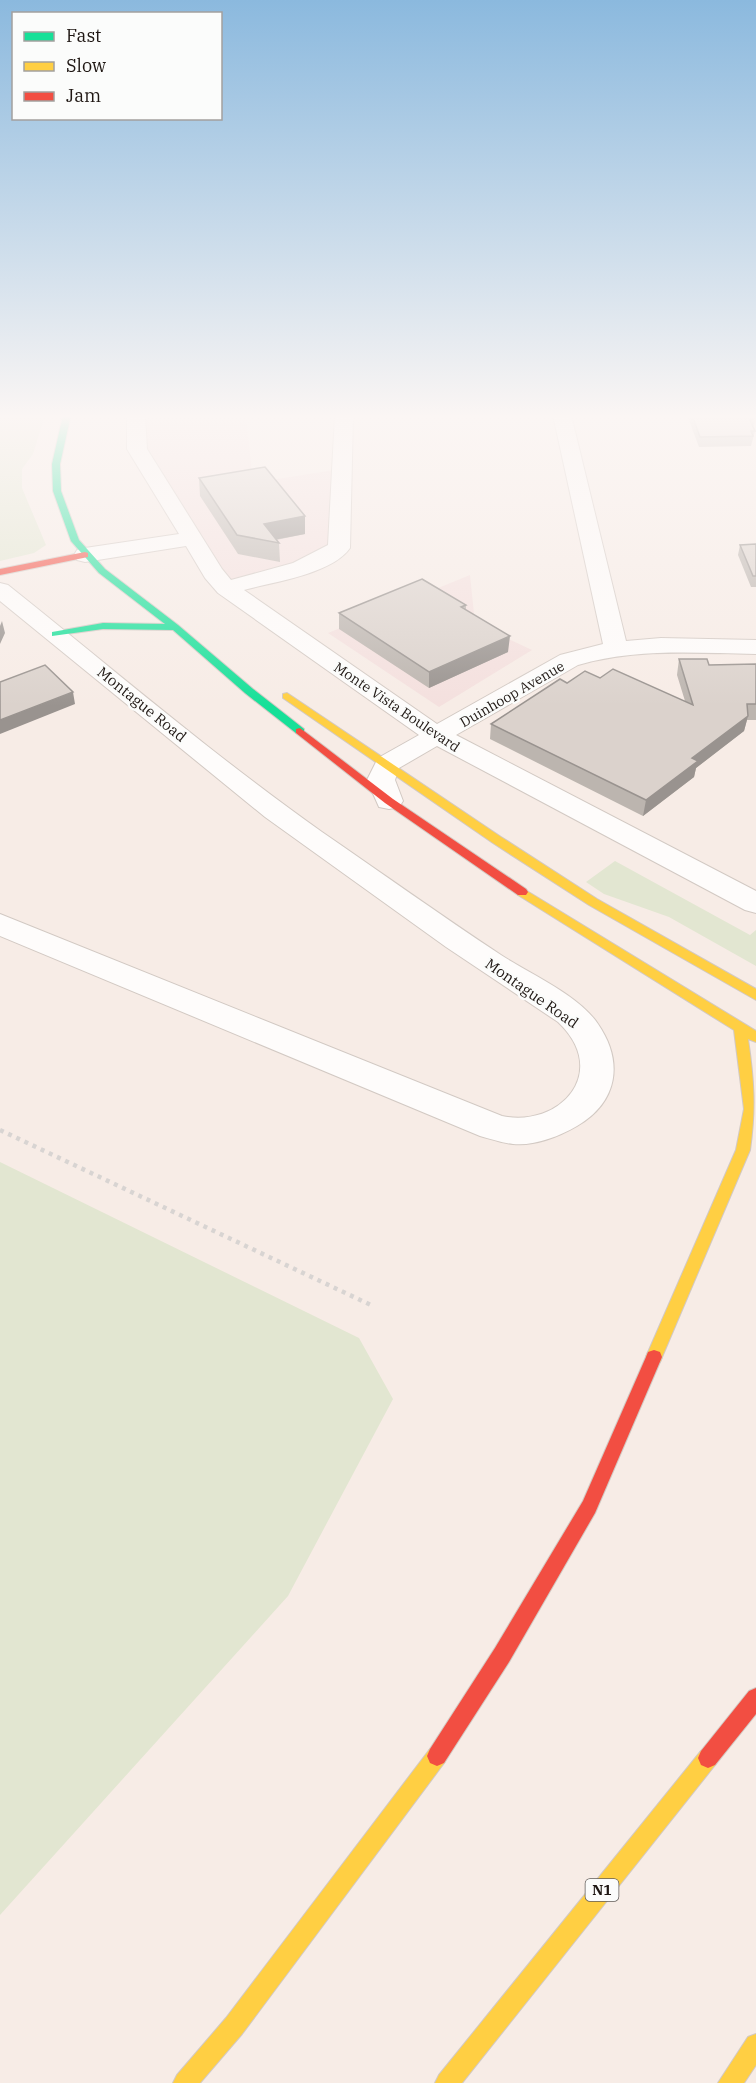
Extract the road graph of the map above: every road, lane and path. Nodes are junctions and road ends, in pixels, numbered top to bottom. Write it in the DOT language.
graph roads {
  1 [pos="65,512"];
  2 [pos="175,512"];
  3 [pos="340,512"];
  4 [pos="585,512"];
  5 [pos="191,539"];
  6 [pos="85,555"];
  7 [pos="0,572"];
  8 [pos="226,588"];
  9 [pos="0,590"];
  10 [pos="175,627"];
  11 [pos="55,634"];
  12 [pos="756,647"];
  13 [pos="616,648"];
  14 [pos="208,654"];
  15 [pos="251,675"];
  16 [pos="277,689"];
  17 [pos="437,736"];
  18 [pos="387,764"];
  19 [pos="389,801"];
  20 [pos="756,903"];
  21 [pos="0,924"];
  22 [pos="756,995"];
  23 [pos="740,1026"];
  24 [pos="756,1037"];
  25 [pos="0,1130"];
  26 [pos="756,1142"];
  27 [pos="743,1150"];
  28 [pos="373,1306"];
  29 [pos="756,1698"];
  30 [pos="756,2045"];
  31 [pos="185,2083"];
  32 [pos="447,2083"];
  33 [pos="730,2083"];
  1 -- 6 [label="main road"];
  2 -- 5 [label="street, Monte Vista Boulevard"];
  3 -- 8 [label="street"];
  4 -- 13 [label="street"];
  5 -- 6 [label="street"];
  5 -- 8 [label="street, Monte Vista Boulevard"];
  6 -- 7 [label="main road"];
  6 -- 10 [label="main road"];
  8 -- 17 [label="street, Monte Vista Boulevard"];
  9 -- 11 [label="street, Montague Road"];
  10 -- 11 [label="main road"];
  10 -- 14 [label="main road"];
  11 -- 21 [label="street, Montague Road"];
  12 -- 13 [label="street, Duinhoop Avenue"];
  13 -- 17 [label="street, Duinhoop Avenue"];
  14 -- 15 [label="main road"];
  14 -- 19 [label="main road"];
  16 -- 18 [label="main road"];
  17 -- 18 [label="street, Duinhoop Avenue"];
  17 -- 20 [label="street, Monte Vista Boulevard"];
  18 -- 19 [label="street"];
  18 -- 22 [label="main road"];
  19 -- 23 [label="main road"];
  23 -- 24 [label="main road"];
  23 -- 27 [label="main road"];
  25 -- 28 [label="path"];
  26 -- 27 [label="main road"];
  27 -- 31 [label="main road"];
  29 -- 32 [label="main road, N1"];
  30 -- 33 [label="main road"];
}
